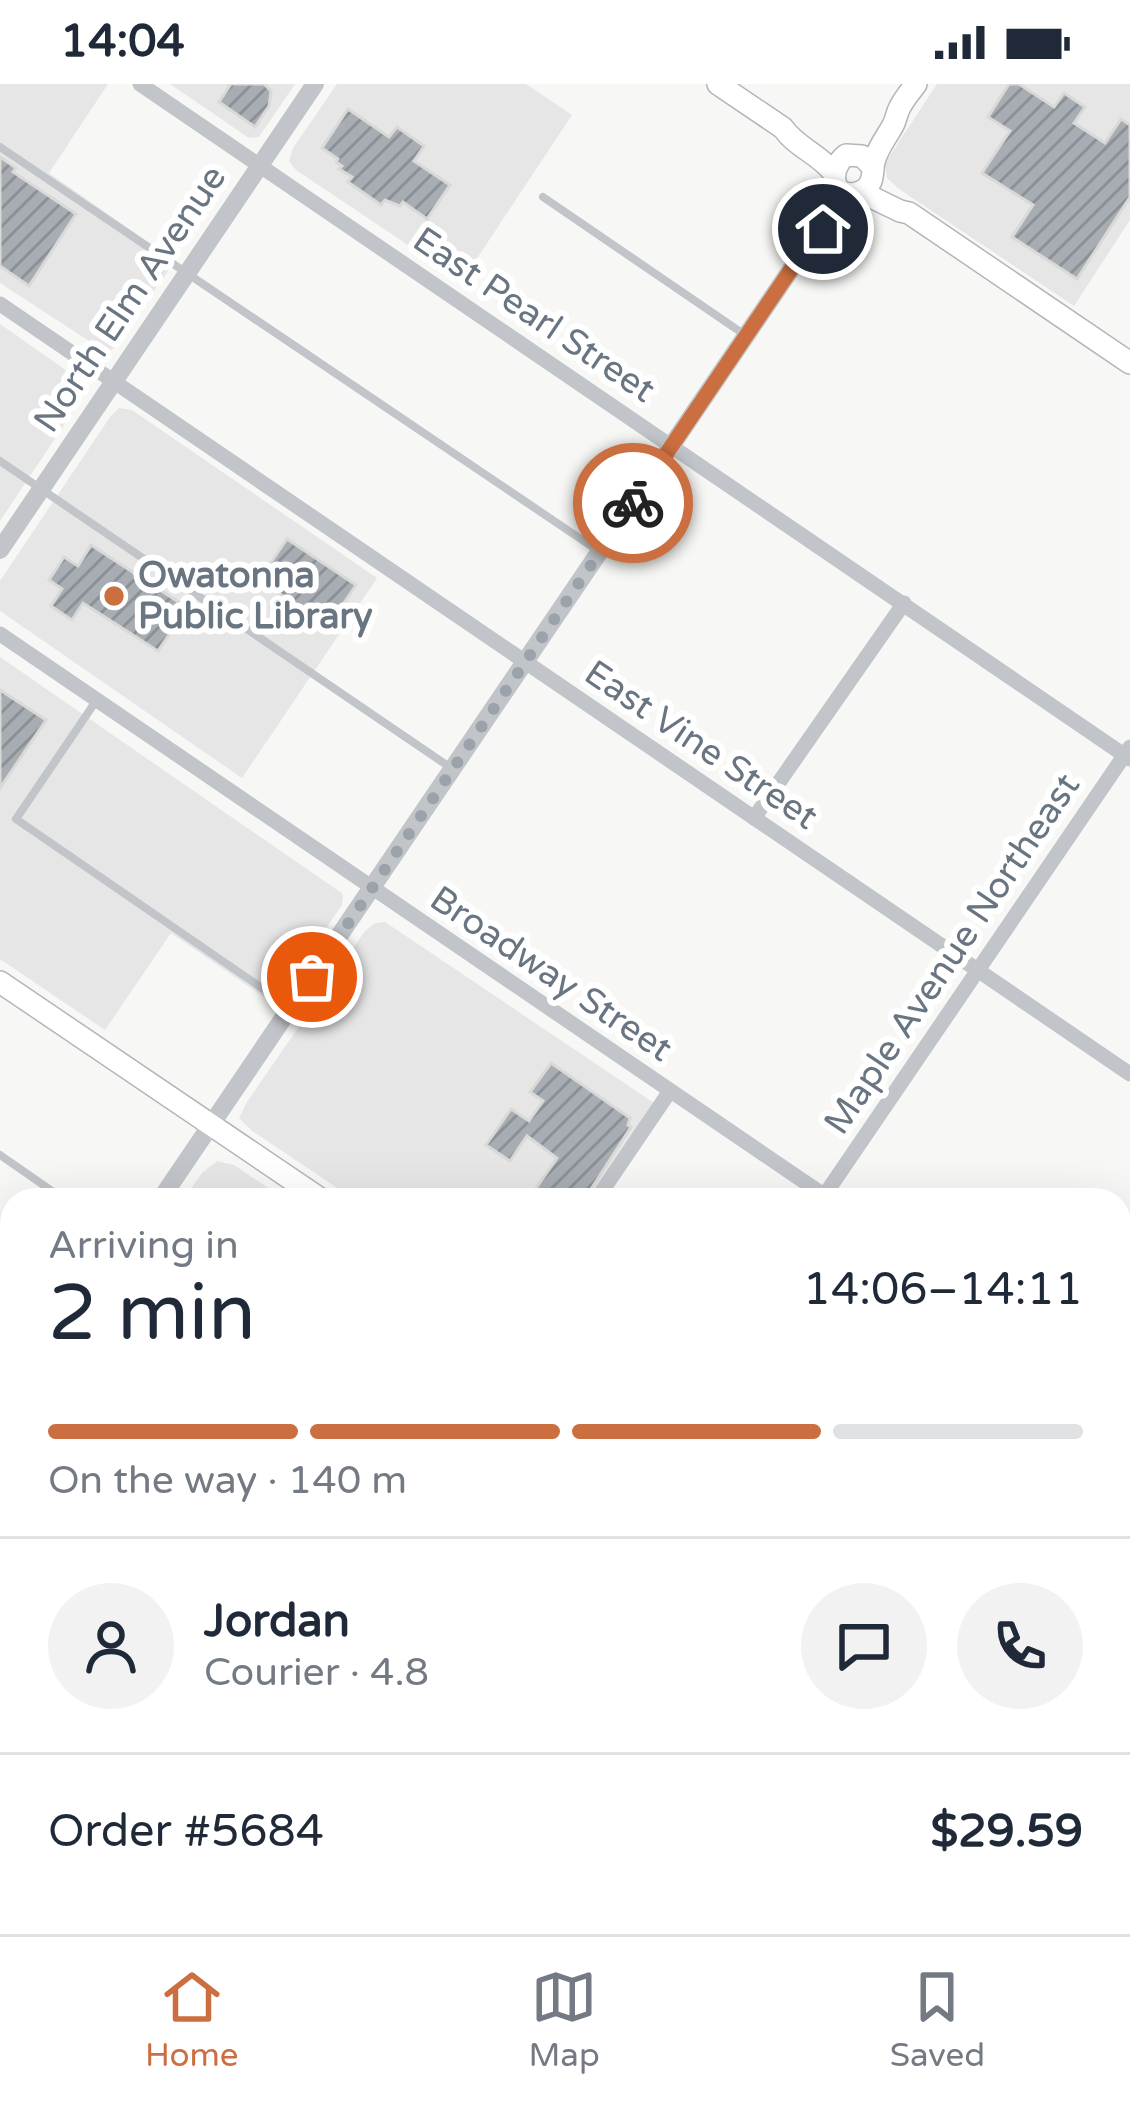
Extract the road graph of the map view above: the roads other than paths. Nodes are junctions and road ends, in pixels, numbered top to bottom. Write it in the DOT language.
graph roads {
  1 [pos="140,84"];
  2 [pos="315,84"];
  3 [pos="718,84"];
  4 [pos="916,84"];
  5 [pos="0,147"];
  6 [pos="260,165"];
  7 [pos="854,174"];
  8 [pos="543,197"];
  9 [pos="187,274"];
  10 [pos="0,304"];
  11 [pos="746,336"];
  12 [pos="1130,362"];
  13 [pos="114,382"];
  14 [pos="672,445"];
  15 [pos="0,461"];
  16 [pos="41,489"];
  17 [pos="0,550"];
  18 [pos="599,552"];
  19 [pos="904,603"];
  20 [pos="0,634"];
  21 [pos="525,662"];
  22 [pos="95,701"];
  23 [pos="1128,754"];
  24 [pos="453,769"];
  25 [pos="754,818"];
  26 [pos="372,888"];
  27 [pos="978,970"];
  28 [pos="0,982"];
  29 [pos="291,1007"];
  30 [pos="1130,1074"];
  31 [pos="670,1091"];
  32 [pos="211,1126"];
  33 [pos="0,1155"];
  34 [pos="48,1188"];
  35 [pos="168,1188"];
  36 [pos="304,1188"];
  37 [pos="604,1188"];
  38 [pos="813,1188"];
  39 [pos="835,1188"];
  1 -- 6 [label="street, East Pearl Street"];
  2 -- 6 [label="street, North Elm Avenue"];
  3 -- 7 [label="main road"];
  4 -- 7 [label="main road"];
  5 -- 9 [label="lane"];
  6 -- 9 [label="street, North Elm Avenue"];
  6 -- 14 [label="street, East Pearl Street"];
  7 -- 11 [label="street"];
  7 -- 12 [label="main road"];
  8 -- 11 [label="lane"];
  9 -- 13 [label="street, North Elm Avenue"];
  9 -- 18 [label="lane"];
  10 -- 13 [label="street, East Vine Street"];
  11 -- 14 [label="street"];
  13 -- 16 [label="street, North Elm Avenue"];
  13 -- 21 [label="street, East Vine Street"];
  14 -- 18 [label="street"];
  14 -- 19 [label="street, East Pearl Street"];
  15 -- 16 [label="lane"];
  16 -- 17 [label="street, North Elm Avenue"];
  16 -- 24 [label="lane"];
  18 -- 21 [label="street"];
  19 -- 23 [label="street, East Pearl Street"];
  19 -- 25 [label="street"];
  20 -- 22 [label="street, Broadway Street"];
  21 -- 24 [label="street"];
  21 -- 25 [label="street, East Vine Street"];
  22 -- 26 [label="street, Broadway Street"];
  22 -- 29 [label="lane"];
  23 -- 27 [label="street, Maple Avenue Northeast"];
  24 -- 26 [label="street"];
  25 -- 27 [label="street, East Vine Street"];
  26 -- 29 [label="street"];
  26 -- 31 [label="street, Broadway Street"];
  27 -- 30 [label="street, East Vine Street"];
  27 -- 39 [label="street, Maple Avenue Northeast"];
  28 -- 32 [label="main road"];
  29 -- 32 [label="street"];
  31 -- 37 [label="street"];
  31 -- 38 [label="street, Broadway Street"];
  32 -- 35 [label="street"];
  32 -- 36 [label="main road"];
  33 -- 34 [label="lane"];
}
